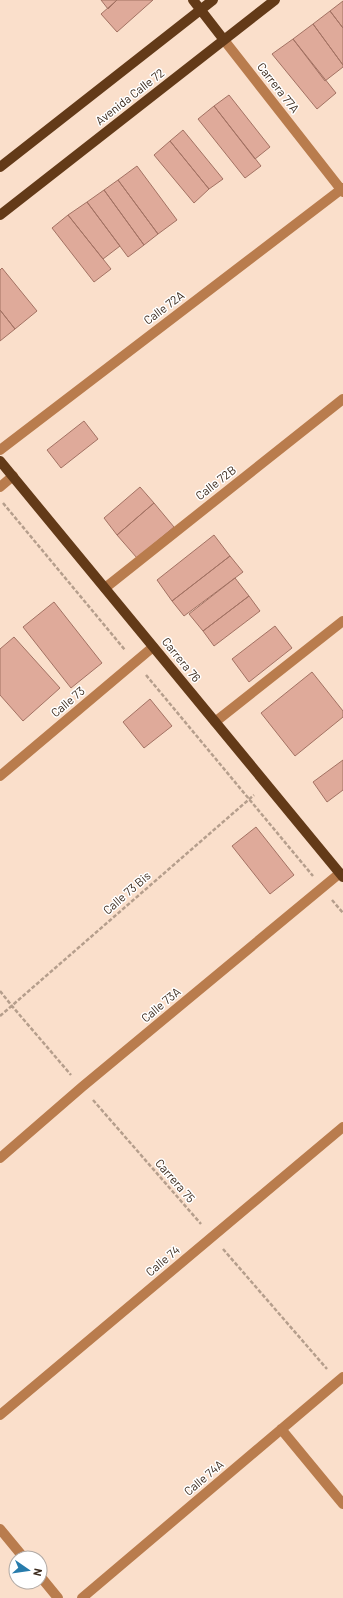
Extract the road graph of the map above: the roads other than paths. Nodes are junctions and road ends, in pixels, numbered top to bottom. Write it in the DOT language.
graph roads {
  1 [pos="193,0"];
  2 [pos="213,0"];
  3 [pos="275,0"];
  4 [pos="201,10"];
  5 [pos="224,40"];
  6 [pos="0,168"];
  7 [pos="342,190"];
  8 [pos="0,215"];
  9 [pos="343,399"];
  10 [pos="0,450"];
  11 [pos="0,460"];
  12 [pos="13,476"];
  13 [pos="0,487"];
  14 [pos="105,588"];
  15 [pos="343,621"];
  16 [pos="154,647"];
  17 [pos="215,722"];
  18 [pos="0,776"];
  19 [pos="342,875"];
  20 [pos="343,1127"];
  21 [pos="0,1158"];
  22 [pos="340,1379"];
  23 [pos="0,1415"];
  24 [pos="281,1430"];
  25 [pos="343,1504"];
  26 [pos="0,1529"];
  27 [pos="17,1550"];
  28 [pos="48,1586"];
  29 [pos="58,1598"];
  30 [pos="82,1598"];
  1 -- 4 [label="main road, Carrera 77A"];
  2 -- 4 [label="main road, Avenida Calle 72"];
  3 -- 5 [label="main road, Avenida Calle 72"];
  4 -- 5 [label="main road, Carrera 77A"];
  4 -- 6 [label="main road, Avenida Calle 72"];
  5 -- 7 [label="street, Carrera 77A"];
  5 -- 8 [label="main road, Avenida Calle 72"];
  7 -- 10 [label="street, Calle 72A"];
  9 -- 14 [label="street, Calle 72B"];
  11 -- 12 [label="main road, Carrera 76"];
  12 -- 13 [label="street"];
  12 -- 14 [label="main road, Carrera 76"];
  14 -- 16 [label="main road, Carrera 76"];
  15 -- 17 [label="street"];
  16 -- 17 [label="main road, Carrera 76"];
  16 -- 18 [label="street, Calle 73"];
  17 -- 19 [label="main road, Carrera 76"];
  19 -- 21 [label="street, Calle 73A"];
  20 -- 23 [label="street, Calle 74"];
  22 -- 24 [label="street, Calle 74A"];
  24 -- 25 [label="street"];
  24 -- 30 [label="street, Calle 74A"];
  26 -- 27 [label="street"];
  28 -- 29 [label="street"];
}
